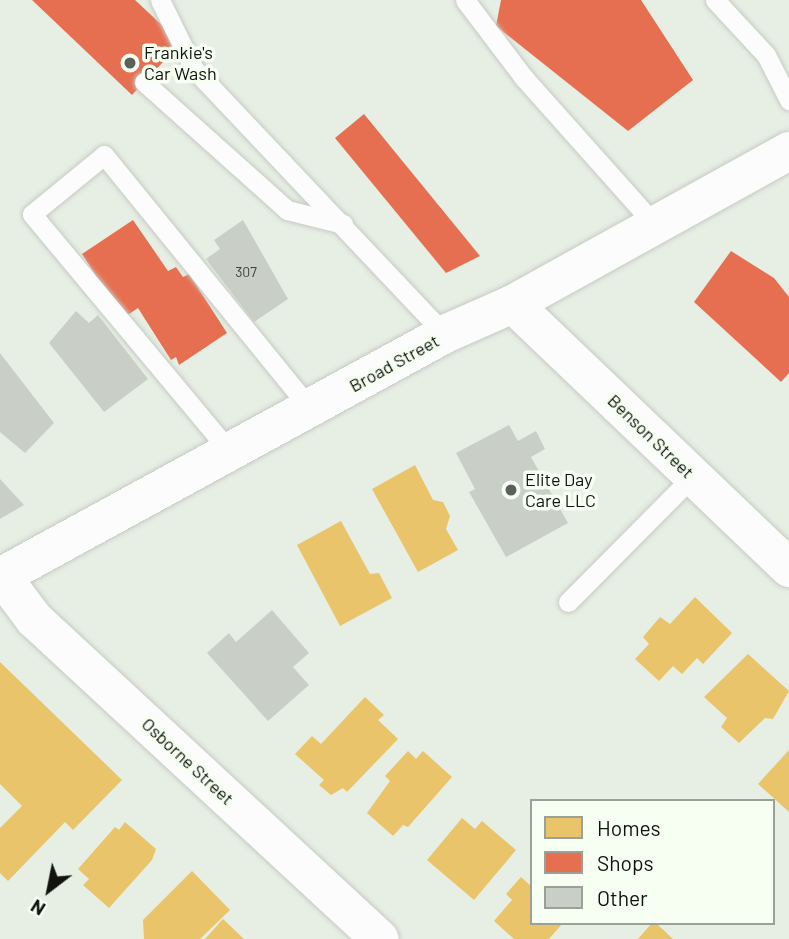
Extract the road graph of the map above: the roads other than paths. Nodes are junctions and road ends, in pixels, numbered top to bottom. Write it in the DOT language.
graph roads {
  1 [pos="160,0"];
  2 [pos="465,0"];
  3 [pos="715,0"];
  4 [pos="144,82"];
  5 [pos="789,100"];
  6 [pos="789,150"];
  7 [pos="653,223"];
  8 [pos="343,224"];
  9 [pos="513,304"];
  10 [pos="445,334"];
  11 [pos="310,410"];
  12 [pos="231,453"];
  13 [pos="693,476"];
  14 [pos="789,568"];
  15 [pos="1,577"];
  16 [pos="568,602"];
  17 [pos="380,939"];
  1 -- 8 [label="lane"];
  2 -- 7 [label="lane"];
  3 -- 5 [label="lane"];
  4 -- 8 [label="lane"];
  6 -- 7 [label="street, Broad Street"];
  7 -- 9 [label="street, Broad Street"];
  8 -- 10 [label="lane"];
  9 -- 10 [label="street, Broad Street"];
  9 -- 13 [label="street, Benson Street"];
  10 -- 11 [label="street, Broad Street"];
  11 -- 12 [label="street, Broad Street"];
  11 -- 12 [label="lane"];
  12 -- 15 [label="street, Broad Street"];
  13 -- 14 [label="street, Benson Street"];
  13 -- 16 [label="lane"];
  15 -- 17 [label="street, Osborne Street"];
}
